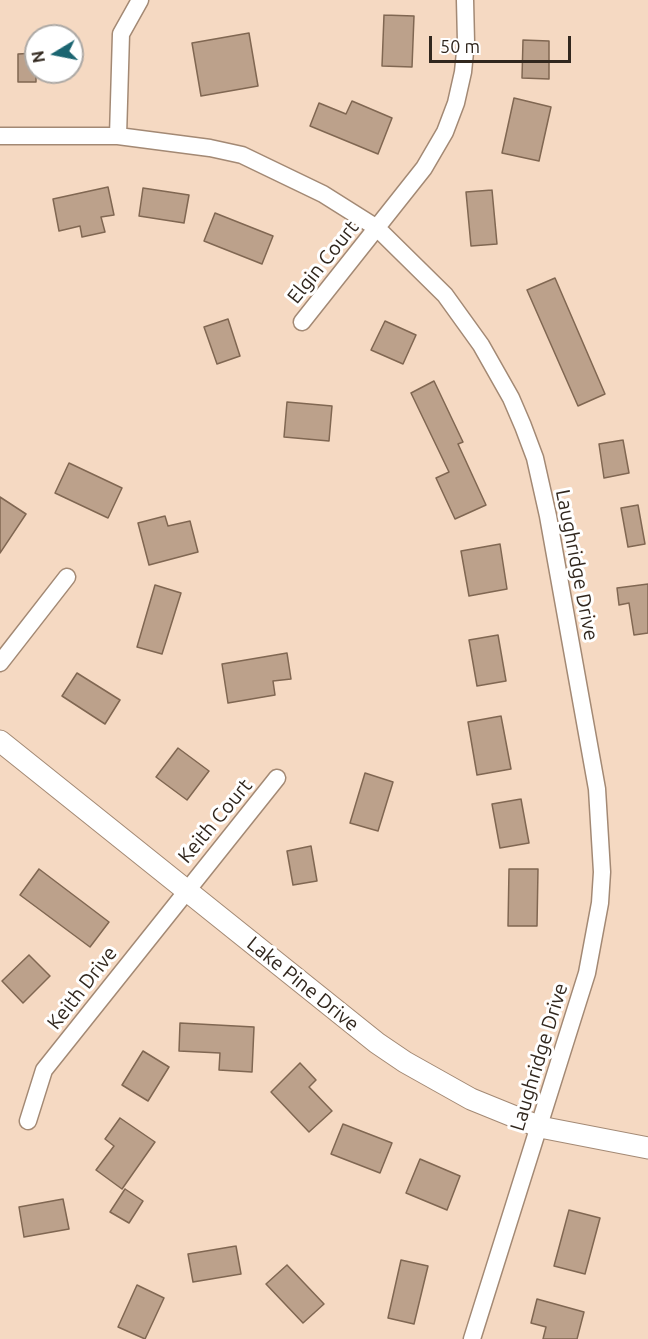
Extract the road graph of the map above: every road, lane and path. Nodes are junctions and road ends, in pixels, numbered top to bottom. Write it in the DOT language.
graph roads {
  1 [pos="140,0"];
  2 [pos="465,0"];
  3 [pos="0,136"];
  4 [pos="118,136"];
  5 [pos="377,228"];
  6 [pos="302,322"];
  7 [pos="67,578"];
  8 [pos="0,663"];
  9 [pos="0,741"];
  10 [pos="277,778"];
  11 [pos="185,890"];
  12 [pos="28,1121"];
  13 [pos="540,1127"];
  14 [pos="648,1148"];
  15 [pos="472,1339"];
  1 -- 4 [label="street"];
  2 -- 5 [label="street, Elgin Court"];
  3 -- 4 [label="street, Laughridge Drive"];
  4 -- 5 [label="street, Laughridge Drive"];
  5 -- 6 [label="street, Elgin Court"];
  5 -- 13 [label="street, Laughridge Drive"];
  7 -- 8 [label="street"];
  9 -- 11 [label="street, Lake Pine Drive"];
  10 -- 11 [label="street, Keith Court"];
  11 -- 12 [label="street, Keith Drive"];
  11 -- 13 [label="street, Lake Pine Drive"];
  13 -- 14 [label="street, Lake Pine Drive"];
  13 -- 15 [label="street, Laughridge Drive"];
}
